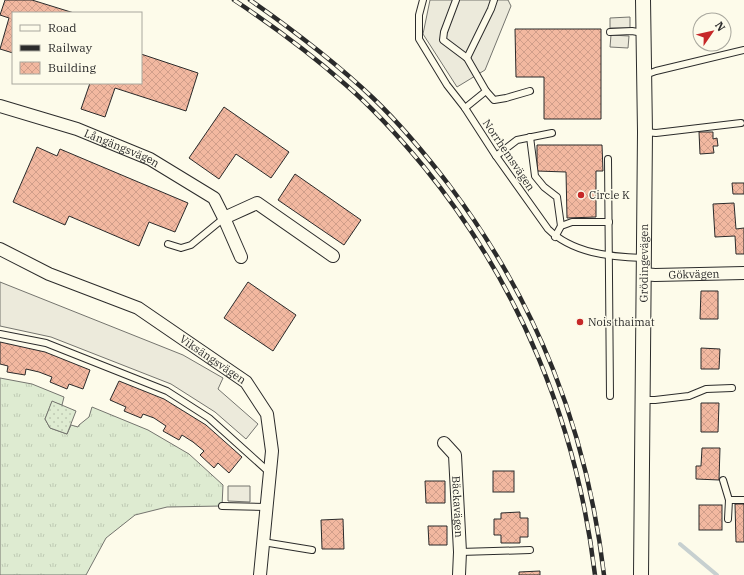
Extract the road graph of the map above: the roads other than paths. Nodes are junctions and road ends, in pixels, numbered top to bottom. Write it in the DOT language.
graph roads {
  1 [pos="423,0"];
  2 [pos="456,0"];
  3 [pos="494,0"];
  4 [pos="643,0"];
  5 [pos="610,32"];
  6 [pos="643,33"];
  7 [pos="744,50"];
  8 [pos="467,58"];
  9 [pos="644,76"];
  10 [pos="486,91"];
  11 [pos="530,91"];
  12 [pos="0,106"];
  13 [pos="465,108"];
  14 [pos="741,123"];
  15 [pos="645,132"];
  16 [pos="552,133"];
  17 [pos="530,137"];
  18 [pos="496,156"];
  19 [pos="608,159"];
  20 [pos="224,218"];
  21 [pos="609,222"];
  22 [pos="561,226"];
  23 [pos="555,237"];
  24 [pos="168,244"];
  25 [pos="0,249"];
  26 [pos="609,255"];
  27 [pos="333,256"];
  28 [pos="241,257"];
  29 [pos="643,258"];
  30 [pos="643,274"];
  31 [pos="744,274"];
  32 [pos="0,334"];
  33 [pos="732,388"];
  34 [pos="610,396"];
  35 [pos="642,400"];
  36 [pos="444,442"];
  37 [pos="270,473"];
  38 [pos="723,480"];
  39 [pos="729,500"];
  40 [pos="744,500"];
  41 [pos="222,506"];
  42 [pos="266,508"];
  43 [pos="728,519"];
  44 [pos="263,542"];
  45 [pos="312,550"];
  46 [pos="530,550"];
  47 [pos="460,552"];
  48 [pos="260,575"];
  49 [pos="459,575"];
  50 [pos="641,575"];
  1 -- 13 [label="lane, Norrhemsvägen"];
  2 -- 8 [label="lane"];
  3 -- 8 [label="lane"];
  4 -- 6 [label="street, Grödingevägen"];
  5 -- 6 [label="lane"];
  6 -- 9 [label="street, Grödingevägen"];
  7 -- 9 [label="lane"];
  8 -- 10 [label="lane"];
  9 -- 15 [label="street, Grödingevägen"];
  10 -- 11 [label="lane"];
  10 -- 13 [label="lane"];
  12 -- 20 [label="street, Långängsvägen"];
  13 -- 18 [label="lane, Norrhemsvägen"];
  14 -- 15 [label="lane"];
  15 -- 29 [label="street, Grödingevägen"];
  16 -- 17 [label="lane"];
  17 -- 18 [label="lane"];
  17 -- 22 [label="lane"];
  18 -- 23 [label="lane, Norrhemsvägen"];
  19 -- 21 [label="lane"];
  20 -- 24 [label="lane"];
  20 -- 27 [label="street"];
  20 -- 28 [label="street, Långängsvägen"];
  21 -- 22 [label="lane"];
  21 -- 26 [label="lane"];
  22 -- 23 [label="lane"];
  23 -- 26 [label="lane, Norrhemsvägen"];
  25 -- 37 [label="street, Viksängsvägen"];
  26 -- 29 [label="lane, Norrhemsvägen"];
  26 -- 34 [label="lane"];
  29 -- 30 [label="street, Grödingevägen"];
  30 -- 31 [label="street, Gökvägen"];
  30 -- 35 [label="street, Grödingevägen"];
  32 -- 37 [label="lane"];
  33 -- 35 [label="lane"];
  35 -- 50 [label="street, Grödingevägen"];
  36 -- 47 [label="street, Bäckavägen"];
  37 -- 42 [label="street, Viksängsvägen"];
  38 -- 39 [label="lane"];
  39 -- 40 [label="lane"];
  39 -- 43 [label="lane"];
  41 -- 42 [label="lane"];
  42 -- 44 [label="street, Viksängsvägen"];
  44 -- 45 [label="lane"];
  44 -- 48 [label="street, Viksängsvägen"];
  46 -- 47 [label="lane"];
  47 -- 49 [label="street, Bäckavägen"];
}
